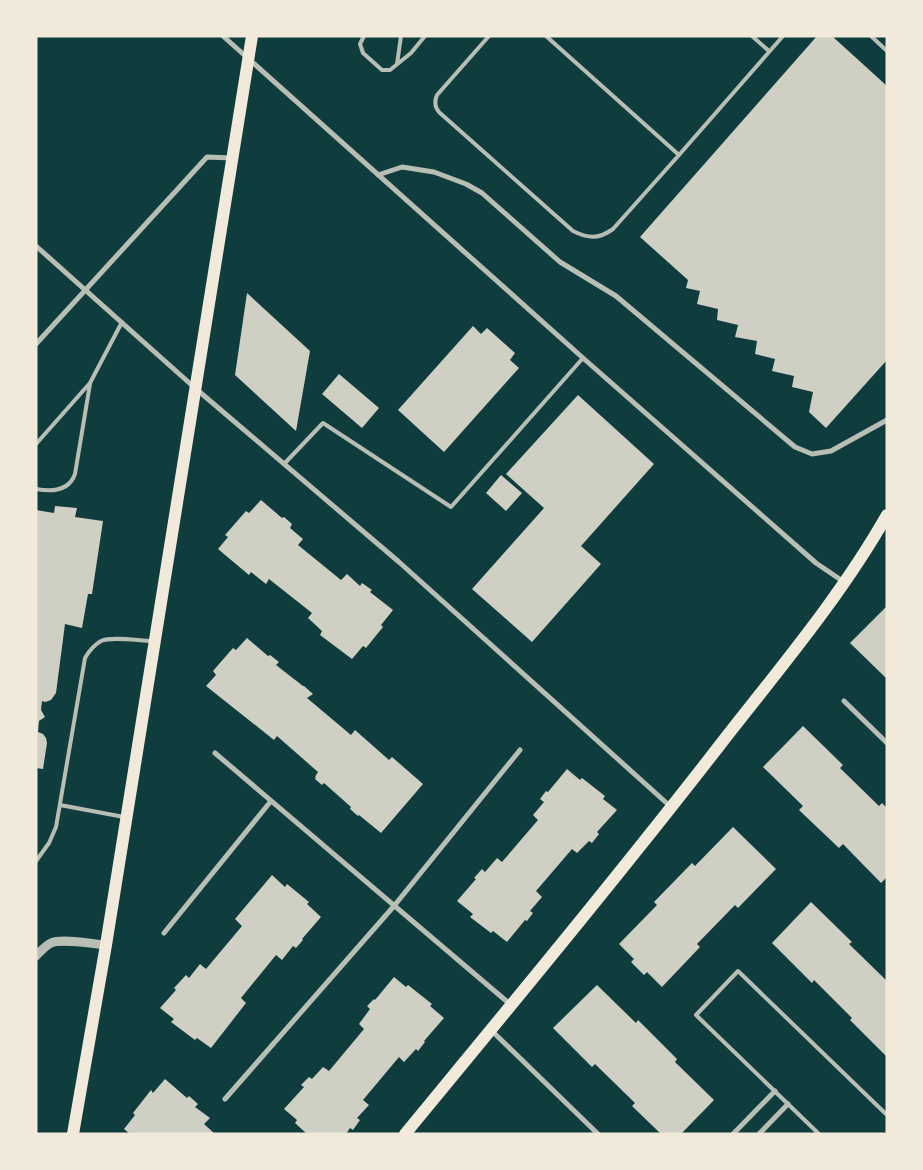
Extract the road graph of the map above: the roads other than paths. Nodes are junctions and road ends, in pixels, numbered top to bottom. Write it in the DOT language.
graph roads {
  1 [pos="223,36"];
  2 [pos="252,36"];
  3 [pos="364,36"];
  4 [pos="401,36"];
  5 [pos="425,36"];
  6 [pos="489,36"];
  7 [pos="546,36"];
  8 [pos="752,36"];
  9 [pos="783,36"];
  10 [pos="871,36"];
  11 [pos="769,51"];
  12 [pos="887,51"];
  13 [pos="248,59"];
  14 [pos="397,64"];
  15 [pos="679,155"];
  16 [pos="233,158"];
  17 [pos="378,175"];
  18 [pos="36,246"];
  19 [pos="85,290"];
  20 [pos="122,322"];
  21 [pos="36,344"];
  22 [pos="583,358"];
  23 [pos="90,383"];
  24 [pos="195,388"];
  25 [pos="887,420"];
  26 [pos="36,444"];
  27 [pos="284,464"];
  28 [pos="36,489"];
  29 [pos="887,514"];
  30 [pos="844,582"];
  31 [pos="155,642"];
  32 [pos="844,701"];
  33 [pos="887,743"];
  34 [pos="520,750"];
  35 [pos="216,753"];
  36 [pos="270,801"];
  37 [pos="60,805"];
  38 [pos="672,807"];
  39 [pos="126,817"];
  40 [pos="36,861"];
  41 [pos="394,906"];
  42 [pos="164,933"];
  43 [pos="106,945"];
  44 [pos="36,956"];
  45 [pos="511,1005"];
  46 [pos="491,1030"];
  47 [pos="775,1091"];
  48 [pos="225,1099"];
  49 [pos="788,1104"];
  50 [pos="887,1114"];
  51 [pos="73,1134"];
  52 [pos="405,1134"];
  53 [pos="598,1134"];
  54 [pos="734,1134"];
  55 [pos="759,1134"];
  56 [pos="819,1134"];
  1 -- 13 [label="street"];
  2 -- 13 [label="main road"];
  3 -- 14 [label="lane"];
  4 -- 14 [label="lane"];
  5 -- 14 [label="lane"];
  6 -- 15 [label="lane"];
  7 -- 15 [label="lane"];
  8 -- 11 [label="lane"];
  9 -- 11 [label="lane"];
  10 -- 12 [label="lane"];
  11 -- 15 [label="lane"];
  13 -- 16 [label="main road"];
  13 -- 17 [label="street"];
  16 -- 19 [label="street"];
  16 -- 24 [label="main road"];
  17 -- 22 [label="street"];
  17 -- 25 [label="street"];
  18 -- 19 [label="street"];
  19 -- 20 [label="street"];
  19 -- 21 [label="street"];
  20 -- 23 [label="lane"];
  20 -- 24 [label="street"];
  22 -- 27 [label="lane"];
  22 -- 30 [label="street"];
  23 -- 26 [label="lane"];
  23 -- 28 [label="lane"];
  24 -- 27 [label="street"];
  24 -- 31 [label="main road"];
  27 -- 38 [label="street"];
  29 -- 30 [label="main road"];
  30 -- 38 [label="main road"];
  31 -- 37 [label="lane"];
  31 -- 39 [label="main road"];
  32 -- 33 [label="street"];
  34 -- 41 [label="street"];
  35 -- 36 [label="street"];
  36 -- 41 [label="street"];
  36 -- 42 [label="street"];
  37 -- 39 [label="lane"];
  37 -- 40 [label="lane"];
  38 -- 45 [label="main road"];
  39 -- 43 [label="main road"];
  41 -- 45 [label="street"];
  41 -- 48 [label="street"];
  43 -- 44 [label="street"];
  43 -- 51 [label="main road"];
  45 -- 46 [label="main road"];
  46 -- 52 [label="main road"];
  46 -- 53 [label="street"];
  47 -- 49 [label="lane"];
  47 -- 50 [label="lane"];
  47 -- 54 [label="street"];
  49 -- 55 [label="street"];
  49 -- 56 [label="lane"];
}
